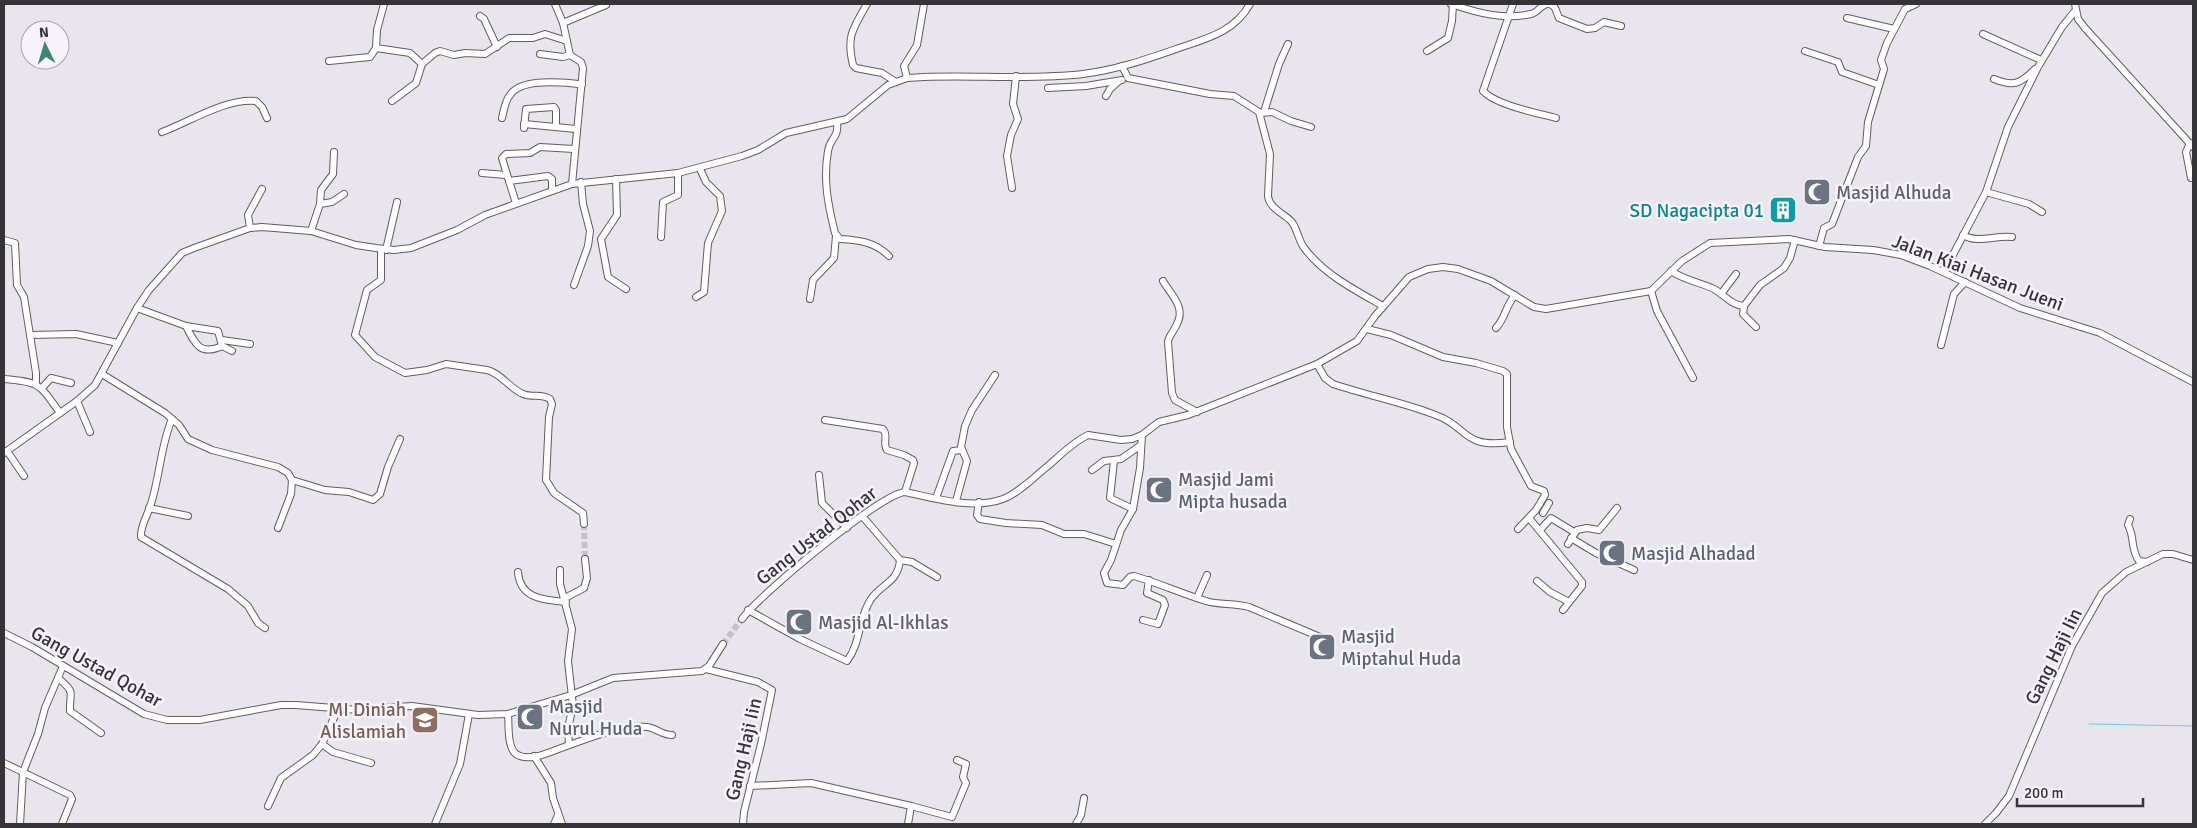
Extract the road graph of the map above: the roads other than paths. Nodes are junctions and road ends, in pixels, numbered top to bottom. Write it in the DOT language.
graph roads {
  1 [pos="555,4"];
  2 [pos="867,4"];
  3 [pos="924,4"];
  4 [pos="1250,4"];
  5 [pos="1452,4"];
  6 [pos="1513,4"];
  7 [pos="1916,4"];
  8 [pos="382,5"];
  9 [pos="606,5"];
  10 [pos="1540,5"];
  11 [pos="2075,7"];
  12 [pos="480,16"];
  13 [pos="1510,16"];
  14 [pos="1847,18"];
  15 [pos="563,23"];
  16 [pos="1622,26"];
  17 [pos="1894,29"];
  18 [pos="1983,34"];
  19 [pos="567,41"];
  20 [pos="1288,44"];
  21 [pos="497,46"];
  22 [pos="376,48"];
  23 [pos="1805,50"];
  24 [pos="1427,51"];
  25 [pos="540,54"];
  26 [pos="570,55"];
  27 [pos="2041,60"];
  28 [pos="329,61"];
  29 [pos="422,64"];
  30 [pos="1122,66"];
  31 [pos="2038,66"];
  32 [pos="1016,76"];
  33 [pos="908,78"];
  34 [pos="1125,79"];
  35 [pos="1994,79"];
  36 [pos="896,82"];
  37 [pos="582,84"];
  38 [pos="1879,84"];
  39 [pos="1048,88"];
  40 [pos="1106,96"];
  41 [pos="392,101"];
  42 [pos="1262,113"];
  43 [pos="267,118"];
  44 [pos="502,118"];
  45 [pos="1556,118"];
  46 [pos="837,122"];
  47 [pos="556,127"];
  48 [pos="1311,127"];
  49 [pos="576,129"];
  50 [pos="162,132"];
  51 [pos="2191,145"];
  52 [pos="574,148"];
  53 [pos="334,152"];
  54 [pos="700,169"];
  55 [pos="482,173"];
  56 [pos="678,173"];
  57 [pos="508,178"];
  58 [pos="2191,178"];
  59 [pos="616,179"];
  60 [pos="572,184"];
  61 [pos="582,186"];
  62 [pos="1012,188"];
  63 [pos="262,189"];
  64 [pos="552,191"];
  65 [pos="1986,192"];
  66 [pos="344,194"];
  67 [pos="398,202"];
  68 [pos="516,203"];
  69 [pos="320,204"];
  70 [pos="2042,212"];
  71 [pos="248,223"];
  72 [pos="311,229"];
  73 [pos="1963,235"];
  74 [pos="836,236"];
  75 [pos="661,237"];
  76 [pos="2012,237"];
  77 [pos="4,240"];
  78 [pos="1795,240"];
  79 [pos="1819,246"];
  80 [pos="383,249"];
  81 [pos="889,256"];
  82 [pos="1670,271"];
  83 [pos="1944,272"];
  84 [pos="1736,274"];
  85 [pos="1163,281"];
  86 [pos="1965,282"];
  87 [pos="574,285"];
  88 [pos="626,290"];
  89 [pos="1651,291"];
  90 [pos="1721,294"];
  91 [pos="1515,295"];
  92 [pos="696,297"];
  93 [pos="810,299"];
  94 [pos="1383,306"];
  95 [pos="1744,306"];
  96 [pos="137,308"];
  97 [pos="186,326"];
  98 [pos="1756,327"];
  99 [pos="1496,328"];
  100 [pos="1367,329"];
  101 [pos="30,334"];
  102 [pos="118,343"];
  103 [pos="222,343"];
  104 [pos="250,344"];
  105 [pos="1941,345"];
  106 [pos="232,352"];
  107 [pos="1316,364"];
  108 [pos="102,374"];
  109 [pos="995,375"];
  110 [pos="1693,378"];
  111 [pos="4,379"];
  112 [pos="2193,382"];
  113 [pos="71,383"];
  114 [pos="39,386"];
  115 [pos="78,401"];
  116 [pos="58,411"];
  117 [pos="1197,412"];
  118 [pos="172,419"];
  119 [pos="825,420"];
  120 [pos="90,432"];
  121 [pos="1142,435"];
  122 [pos="400,439"];
  123 [pos="1510,442"];
  124 [pos="1142,445"];
  125 [pos="962,450"];
  126 [pos="5,452"];
  127 [pos="1114,461"];
  128 [pos="1092,470"];
  129 [pos="819,475"];
  130 [pos="24,476"];
  131 [pos="292,480"];
  132 [pos="905,492"];
  133 [pos="936,498"];
  134 [pos="956,501"];
  135 [pos="979,502"];
  136 [pos="1548,502"];
  137 [pos="149,508"];
  138 [pos="1617,508"];
  139 [pos="1133,509"];
  140 [pos="1543,513"];
  141 [pos="188,516"];
  142 [pos="863,516"];
  143 [pos="1529,518"];
  144 [pos="2130,519"];
  145 [pos="584,524"];
  146 [pos="278,528"];
  147 [pos="847,528"];
  148 [pos="1518,528"];
  149 [pos="1540,530"];
  150 [pos="1571,538"];
  151 [pos="1116,544"];
  152 [pos="585,559"];
  153 [pos="900,560"];
  154 [pos="2193,560"];
  155 [pos="2148,562"];
  156 [pos="560,570"];
  157 [pos="1634,570"];
  158 [pos="518,572"];
  159 [pos="1207,576"];
  160 [pos="937,577"];
  161 [pos="1149,580"];
  162 [pos="1537,581"];
  163 [pos="1197,598"];
  164 [pos="566,600"];
  165 [pos="1569,602"];
  166 [pos="748,610"];
  167 [pos="1563,610"];
  168 [pos="742,619"];
  169 [pos="1143,620"];
  170 [pos="265,628"];
  171 [pos="4,633"];
  172 [pos="1327,640"];
  173 [pos="723,644"];
  174 [pos="63,666"];
  175 [pos="706,669"];
  176 [pos="58,678"];
  177 [pos="571,695"];
  178 [pos="338,709"];
  179 [pos="469,714"];
  180 [pos="508,714"];
  181 [pos="101,733"];
  182 [pos="672,735"];
  183 [pos="322,744"];
  184 [pos="569,745"];
  185 [pos="534,756"];
  186 [pos="957,760"];
  187 [pos="4,763"];
  188 [pos="371,763"];
  189 [pos="22,772"];
  190 [pos="750,786"];
  191 [pos="1084,798"];
  192 [pos="268,806"];
  193 [pos="911,806"];
  194 [pos="558,815"];
  195 [pos="20,824"];
  196 [pos="62,824"];
  197 [pos="435,824"];
  198 [pos="554,824"];
  199 [pos="562,824"];
  200 [pos="743,824"];
  201 [pos="908,824"];
  202 [pos="1076,824"];
  203 [pos="1985,824"];
  1 -- 15 [label="street"];
  2 -- 36 [label="street"];
  3 -- 33 [label="street"];
  4 -- 30 [label="street"];
  5 -- 13 [label="street"];
  5 -- 24 [label="street"];
  6 -- 13 [label="street"];
  7 -- 17 [label="street"];
  8 -- 22 [label="street"];
  9 -- 15 [label="street"];
  10 -- 13 [label="street"];
  10 -- 16 [label="street"];
  11 -- 27 [label="street"];
  11 -- 51 [label="street"];
  12 -- 21 [label="street"];
  13 -- 45 [label="street"];
  14 -- 17 [label="street"];
  15 -- 19 [label="street"];
  17 -- 38 [label="street"];
  18 -- 27 [label="street"];
  19 -- 21 [label="street"];
  19 -- 26 [label="street"];
  20 -- 42 [label="street"];
  21 -- 29 [label="street"];
  22 -- 28 [label="street"];
  22 -- 29 [label="street"];
  23 -- 38 [label="street"];
  25 -- 26 [label="street"];
  26 -- 37 [label="street"];
  27 -- 31 [label="street"];
  29 -- 41 [label="street"];
  30 -- 32 [label="street"];
  30 -- 34 [label="street"];
  31 -- 35 [label="street"];
  31 -- 65 [label="street"];
  32 -- 33 [label="street"];
  32 -- 62 [label="street"];
  33 -- 36 [label="street"];
  34 -- 39 [label="street"];
  34 -- 40 [label="street"];
  34 -- 42 [label="street"];
  36 -- 46 [label="street"];
  37 -- 44 [label="street"];
  37 -- 49 [label="street"];
  38 -- 79 [label="street"];
  42 -- 48 [label="street"];
  42 -- 94 [label="street"];
  43 -- 50 [label="street"];
  46 -- 54 [label="street"];
  46 -- 74 [label="street"];
  47 -- 47 [label="street"];
  47 -- 49 [label="street"];
  49 -- 52 [label="street"];
  51 -- 58 [label="street"];
  52 -- 57 [label="street"];
  52 -- 60 [label="street"];
  53 -- 69 [label="street"];
  54 -- 56 [label="street"];
  54 -- 92 [label="street"];
  55 -- 57 [label="street"];
  56 -- 59 [label="street"];
  56 -- 75 [label="street"];
  57 -- 64 [label="street"];
  57 -- 68 [label="street"];
  59 -- 61 [label="street"];
  59 -- 88 [label="street"];
  60 -- 61 [label="street"];
  60 -- 64 [label="street"];
  61 -- 87 [label="street"];
  63 -- 71 [label="street"];
  64 -- 68 [label="street"];
  65 -- 70 [label="street"];
  65 -- 73 [label="street"];
  66 -- 69 [label="street"];
  67 -- 80 [label="street"];
  68 -- 80 [label="street"];
  69 -- 72 [label="street"];
  71 -- 72 [label="street"];
  71 -- 96 [label="street"];
  72 -- 80 [label="street"];
  73 -- 76 [label="street"];
  73 -- 83 [label="street"];
  74 -- 81 [label="street"];
  74 -- 93 [label="street"];
  77 -- 101 [label="street"];
  78 -- 79 [label="street, Jalan Kiai Hasan Jueni"];
  78 -- 82 [label="street, Jalan Kiai Hasan Jueni"];
  78 -- 95 [label="street"];
  79 -- 83 [label="street, Jalan Kiai Hasan Jueni"];
  80 -- 145 [label="street"];
  82 -- 89 [label="street, Jalan Kiai Hasan Jueni"];
  82 -- 90 [label="street"];
  83 -- 86 [label="street, Jalan Kiai Hasan Jueni"];
  84 -- 90 [label="street"];
  85 -- 117 [label="street"];
  86 -- 105 [label="street"];
  86 -- 112 [label="street, Jalan Kiai Hasan Jueni"];
  89 -- 91 [label="street"];
  89 -- 110 [label="street"];
  90 -- 95 [label="street"];
  91 -- 94 [label="street"];
  91 -- 99 [label="street"];
  94 -- 100 [label="street"];
  95 -- 98 [label="street"];
  96 -- 97 [label="street"];
  96 -- 102 [label="street"];
  97 -- 103 [label="street"];
  97 -- 103 [label="street"];
  100 -- 107 [label="street"];
  100 -- 123 [label="street"];
  101 -- 102 [label="street"];
  101 -- 114 [label="street"];
  102 -- 108 [label="street"];
  103 -- 104 [label="street"];
  103 -- 106 [label="street"];
  107 -- 117 [label="street"];
  107 -- 123 [label="street"];
  108 -- 115 [label="street"];
  108 -- 118 [label="street"];
  109 -- 125 [label="street"];
  111 -- 114 [label="street"];
  113 -- 114 [label="street"];
  114 -- 116 [label="street"];
  115 -- 116 [label="street"];
  115 -- 120 [label="street"];
  116 -- 126 [label="street"];
  117 -- 121 [label="street, Gang Ustad Qohar"];
  118 -- 131 [label="street"];
  118 -- 137 [label="street"];
  119 -- 132 [label="street"];
  121 -- 124 [label="street"];
  121 -- 135 [label="street, Gang Ustad Qohar"];
  122 -- 131 [label="street"];
  123 -- 136 [label="street"];
  124 -- 127 [label="street"];
  124 -- 139 [label="street"];
  125 -- 133 [label="street"];
  125 -- 134 [label="street"];
  126 -- 130 [label="street"];
  127 -- 128 [label="street"];
  127 -- 139 [label="street"];
  129 -- 147 [label="street"];
  131 -- 146 [label="street"];
  132 -- 133 [label="street, Gang Ustad Qohar"];
  132 -- 142 [label="street, Gang Ustad Qohar"];
  133 -- 134 [label="street, Gang Ustad Qohar"];
  134 -- 135 [label="street, Gang Ustad Qohar"];
  135 -- 151 [label="street"];
  136 -- 140 [label="street"];
  136 -- 143 [label="street"];
  137 -- 141 [label="street"];
  137 -- 170 [label="street"];
  138 -- 150 [label="street"];
  139 -- 151 [label="street"];
  142 -- 147 [label="street, Gang Ustad Qohar"];
  142 -- 153 [label="street"];
  143 -- 148 [label="street"];
  143 -- 149 [label="street"];
  144 -- 155 [label="street"];
  147 -- 166 [label="street, Gang Ustad Qohar"];
  149 -- 150 [label="street"];
  149 -- 165 [label="street"];
  150 -- 157 [label="street"];
  151 -- 161 [label="street"];
  152 -- 164 [label="street"];
  153 -- 160 [label="street"];
  153 -- 166 [label="street"];
  154 -- 155 [label="street, Gang Haji Iin"];
  155 -- 203 [label="street, Gang Haji Iin"];
  156 -- 164 [label="street"];
  158 -- 164 [label="street"];
  159 -- 163 [label="street"];
  161 -- 163 [label="street"];
  161 -- 169 [label="street"];
  162 -- 165 [label="street"];
  163 -- 172 [label="street"];
  164 -- 177 [label="street"];
  165 -- 167 [label="street"];
  166 -- 168 [label="street, Gang Ustad Qohar"];
  171 -- 174 [label="street, Gang Ustad Qohar"];
  173 -- 175 [label="street"];
  174 -- 176 [label="street"];
  174 -- 178 [label="street, Gang Ustad Qohar"];
  175 -- 177 [label="street, Gang Ustad Qohar"];
  175 -- 190 [label="street, Gang Haji Iin"];
  176 -- 181 [label="street"];
  176 -- 189 [label="street"];
  177 -- 180 [label="street, Gang Ustad Qohar"];
  177 -- 184 [label="street"];
  178 -- 179 [label="street, Gang Ustad Qohar"];
  178 -- 183 [label="street"];
  179 -- 180 [label="street, Gang Ustad Qohar"];
  179 -- 197 [label="street"];
  180 -- 185 [label="street"];
  182 -- 184 [label="street"];
  183 -- 188 [label="street"];
  183 -- 192 [label="street"];
  184 -- 185 [label="street"];
  185 -- 194 [label="street"];
  186 -- 193 [label="street"];
  187 -- 189 [label="street"];
  189 -- 195 [label="street"];
  189 -- 196 [label="street"];
  190 -- 193 [label="street"];
  190 -- 200 [label="street, Gang Haji Iin"];
  191 -- 202 [label="street"];
  193 -- 201 [label="street"];
  194 -- 198 [label="street"];
  194 -- 199 [label="street"];
}
